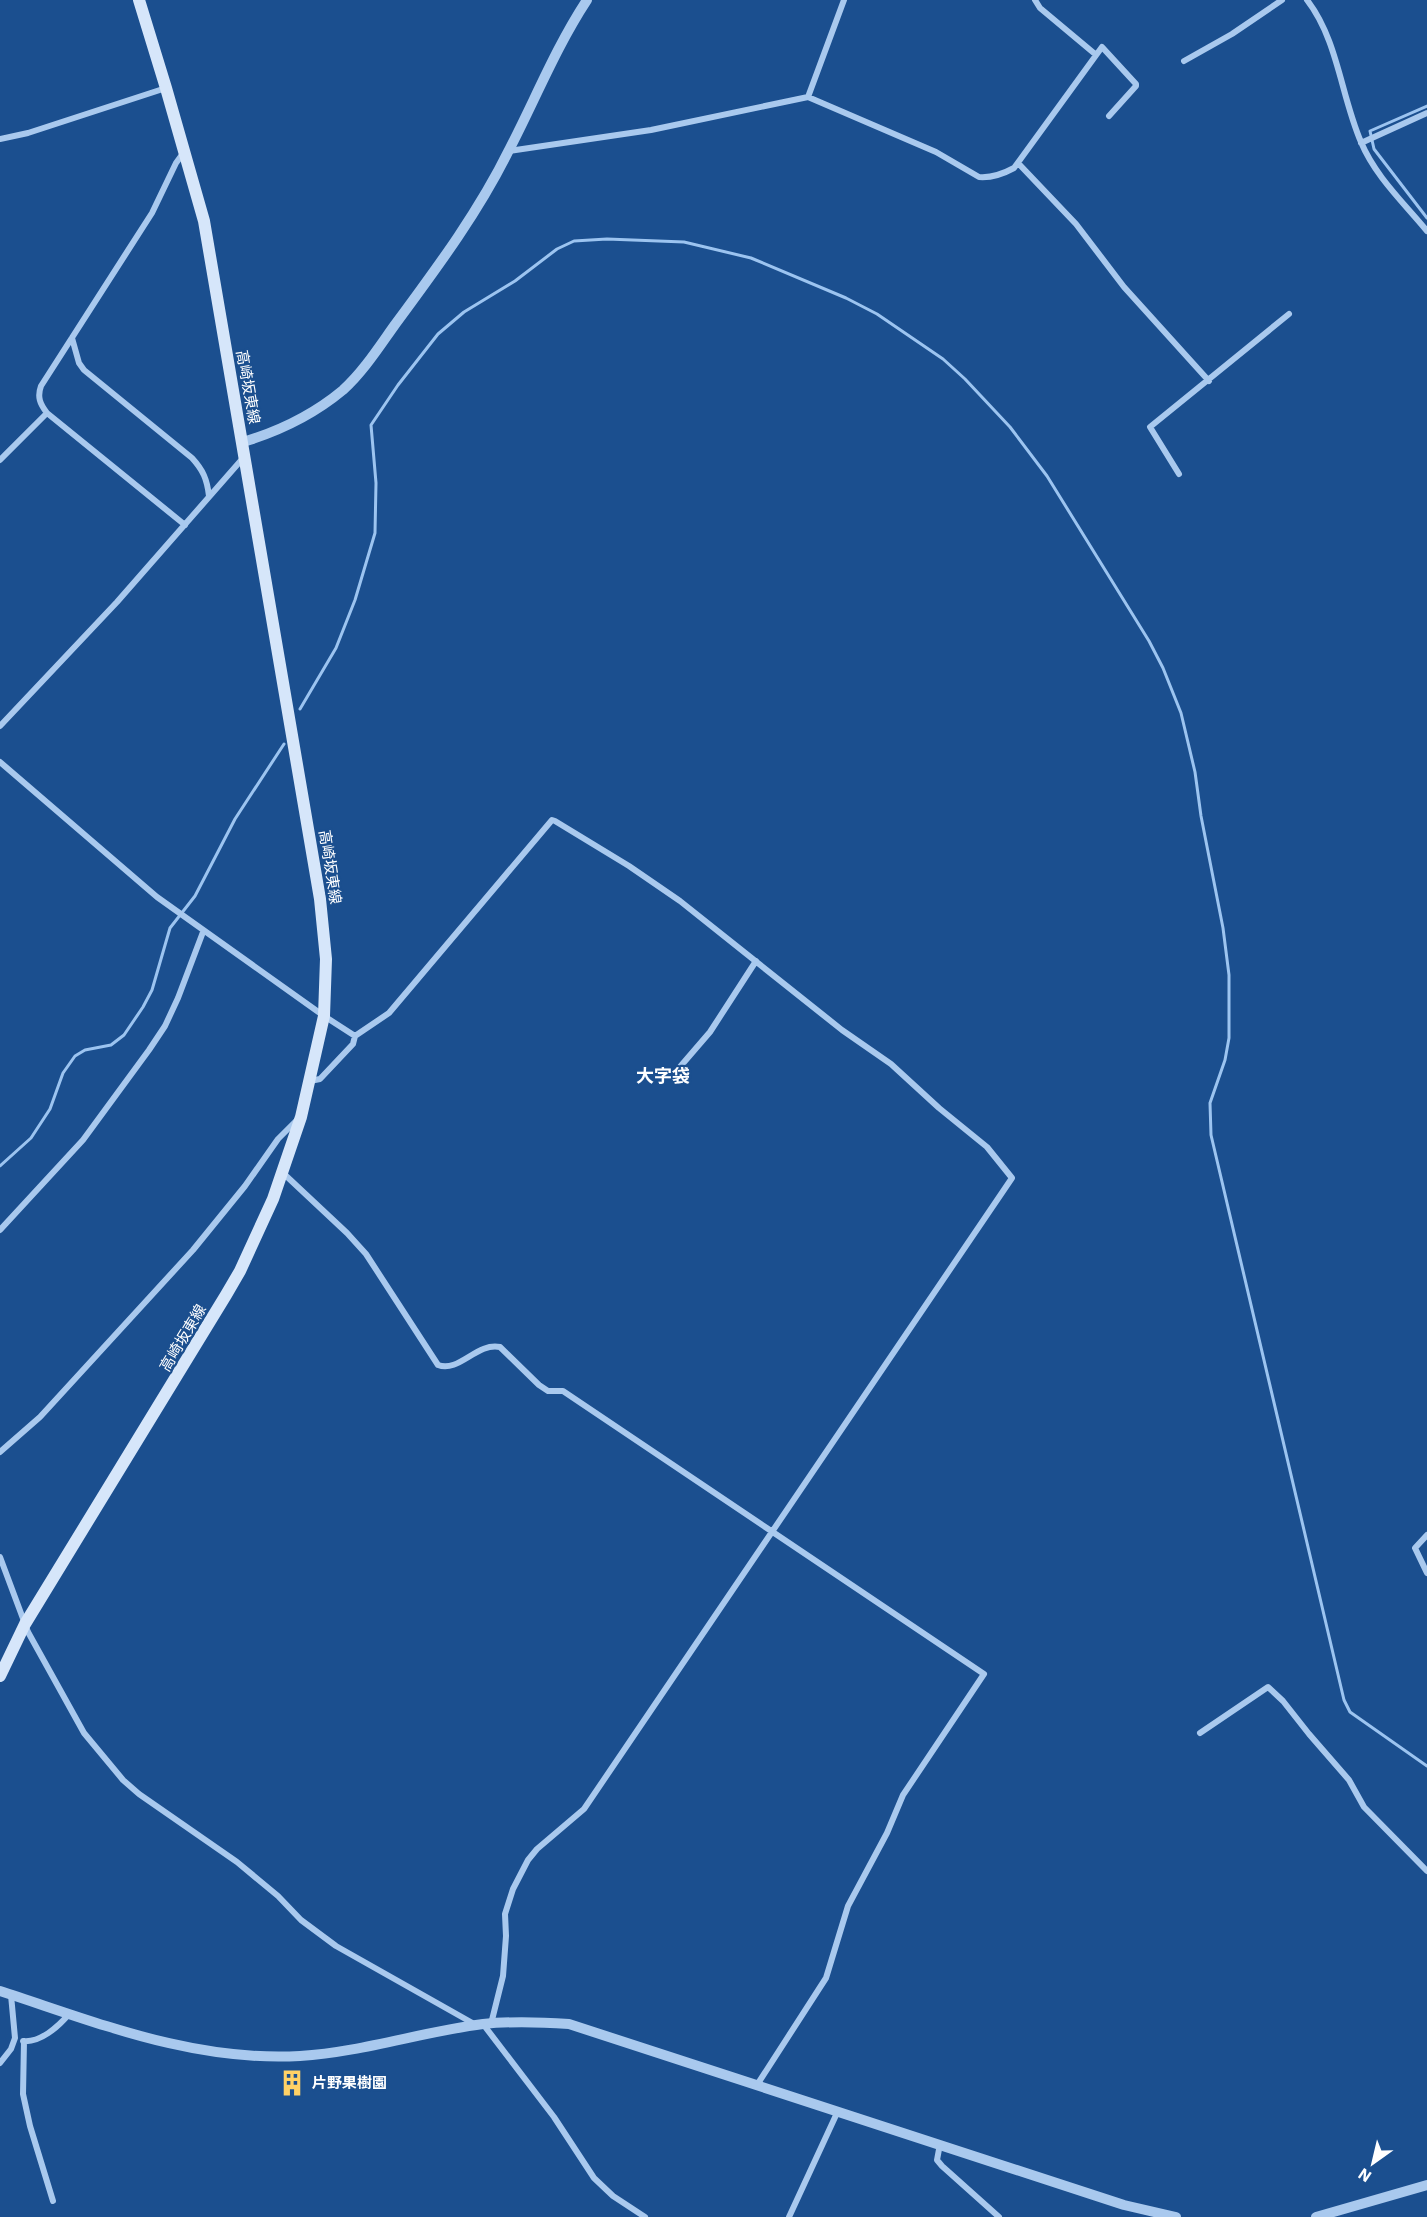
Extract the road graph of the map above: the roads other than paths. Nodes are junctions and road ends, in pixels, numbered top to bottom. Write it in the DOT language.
graph roads {
  1 [pos="139,0"];
  2 [pos="586,0"];
  3 [pos="844,0"];
  4 [pos="1037,0"];
  5 [pos="1282,0"];
  6 [pos="1307,0"];
  7 [pos="1095,54"];
  8 [pos="1184,61"];
  9 [pos="166,88"];
  10 [pos="808,97"];
  11 [pos="1427,113"];
  12 [pos="1109,116"];
  13 [pos="0,139"];
  14 [pos="1361,143"];
  15 [pos="509,151"];
  16 [pos="184,152"];
  17 [pos="1018,163"];
  18 [pos="1427,231"];
  19 [pos="1289,314"];
  20 [pos="72,338"];
  21 [pos="1209,381"];
  22 [pos="47,413"];
  23 [pos="243,442"];
  24 [pos="245,456"];
  25 [pos="0,460"];
  26 [pos="1179,474"];
  27 [pos="209,496"];
  28 [pos="185,525"];
  29 [pos="0,726"];
  30 [pos="0,762"];
  31 [pos="203,932"];
  32 [pos="756,961"];
  33 [pos="324,1016"];
  34 [pos="356,1036"];
  35 [pos="679,1068"];
  36 [pos="310,1081"];
  37 [pos="301,1117"];
  38 [pos="283,1173"];
  39 [pos="0,1230"];
  40 [pos="0,1452"];
  41 [pos="772,1531"];
  42 [pos="1427,1535"];
  43 [pos="0,1557"];
  44 [pos="1427,1573"];
  45 [pos="25,1624"];
  46 [pos="0,1676"];
  47 [pos="1200,1733"];
  48 [pos="1427,1871"];
  49 [pos="6,1993"];
  50 [pos="69,2014"];
  51 [pos="484,2024"];
  52 [pos="15,2038"];
  53 [pos="24,2041"];
  54 [pos="0,2063"];
  55 [pos="757,2085"];
  56 [pos="837,2113"];
  57 [pos="940,2144"];
  58 [pos="1427,2185"];
  59 [pos="52,2201"];
  60 [pos="645,2217"];
  61 [pos="789,2217"];
  62 [pos="999,2217"];
  63 [pos="1176,2217"];
  64 [pos="1316,2217"];
  1 -- 9 [label="main road, 高崎坂東線"];
  2 -- 15 [label="street"];
  3 -- 10 [label="street"];
  4 -- 7 [label="street"];
  5 -- 8 [label="street"];
  6 -- 14 [label="street"];
  7 -- 12 [label="street"];
  7 -- 17 [label="street"];
  9 -- 13 [label="street"];
  9 -- 16 [label="main road, 高崎坂東線"];
  10 -- 15 [label="street"];
  10 -- 17 [label="street"];
  11 -- 14 [label="street"];
  14 -- 18 [label="street"];
  15 -- 23 [label="street"];
  16 -- 20 [label="street"];
  16 -- 23 [label="main road, 高崎坂東線"];
  17 -- 21 [label="street"];
  19 -- 21 [label="street"];
  20 -- 22 [label="street"];
  20 -- 27 [label="street"];
  21 -- 26 [label="street"];
  22 -- 25 [label="street"];
  22 -- 28 [label="street"];
  23 -- 24 [label="main road, 高崎坂東線"];
  24 -- 27 [label="street"];
  24 -- 33 [label="main road, 高崎坂東線"];
  27 -- 28 [label="street"];
  28 -- 29 [label="street"];
  30 -- 31 [label="street"];
  31 -- 33 [label="street"];
  31 -- 39 [label="street"];
  32 -- 34 [label="street"];
  32 -- 35 [label="street"];
  32 -- 41 [label="street"];
  33 -- 34 [label="street"];
  33 -- 36 [label="main road, 高崎坂東線"];
  34 -- 36 [label="street"];
  36 -- 37 [label="main road, 高崎坂東線"];
  37 -- 38 [label="main road, 高崎坂東線"];
  37 -- 40 [label="street"];
  38 -- 41 [label="street"];
  38 -- 45 [label="main road, 高崎坂東線"];
  41 -- 51 [label="street"];
  41 -- 55 [label="street"];
  42 -- 44 [label="street"];
  43 -- 45 [label="street"];
  45 -- 46 [label="main road, 高崎坂東線"];
  45 -- 51 [label="street"];
  47 -- 48 [label="street"];
  49 -- 50 [label="street"];
  49 -- 52 [label="street"];
  50 -- 51 [label="street"];
  50 -- 53 [label="street"];
  51 -- 55 [label="street"];
  51 -- 60 [label="street"];
  52 -- 53 [label="street"];
  52 -- 54 [label="street"];
  53 -- 59 [label="street"];
  55 -- 56 [label="street"];
  56 -- 57 [label="street"];
  56 -- 61 [label="street"];
  57 -- 62 [label="street"];
  57 -- 63 [label="street"];
  58 -- 64 [label="street"];
}
